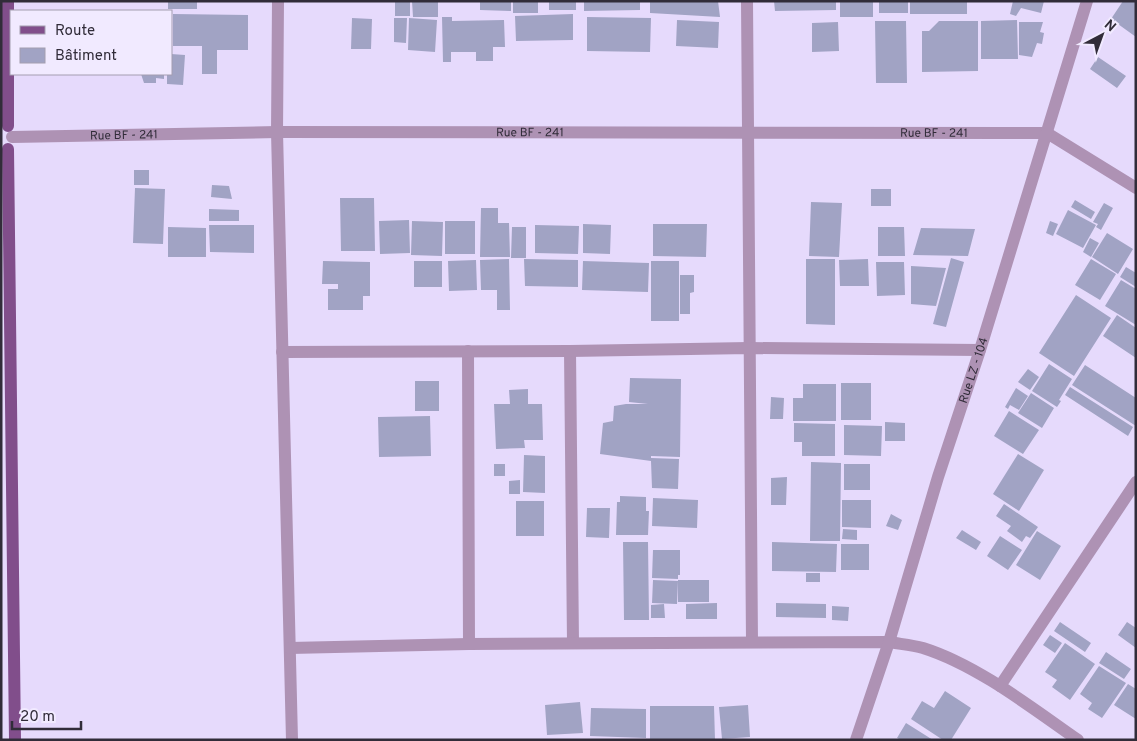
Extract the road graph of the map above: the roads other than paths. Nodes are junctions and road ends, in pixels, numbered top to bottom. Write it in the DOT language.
graph roads {
  1 [pos="8,1"];
  2 [pos="278,1"];
  3 [pos="747,1"];
  4 [pos="1087,1"];
  5 [pos="277,132"];
  6 [pos="749,132"];
  7 [pos="1047,133"];
  8 [pos="6,137"];
  9 [pos="1136,188"];
  10 [pos="749,348"];
  11 [pos="980,350"];
  12 [pos="468,351"];
  13 [pos="570,351"];
  14 [pos="282,352"];
  15 [pos="1136,482"];
  16 [pos="752,642"];
  17 [pos="889,642"];
  18 [pos="573,643"];
  19 [pos="469,644"];
  20 [pos="290,648"];
  21 [pos="1000,686"];
  22 [pos="15,740"];
  23 [pos="292,740"];
  24 [pos="856,740"];
  25 [pos="1078,740"];
  1 -- 8 [label="main road"];
  2 -- 5 [label="street"];
  3 -- 6 [label="street"];
  4 -- 7 [label="street, Rue LZ - 104"];
  5 -- 6 [label="street, Rue BF - 241"];
  5 -- 8 [label="street, Rue BF - 241"];
  5 -- 14 [label="street"];
  6 -- 7 [label="street, Rue BF - 241"];
  6 -- 10 [label="street"];
  7 -- 9 [label="street"];
  7 -- 11 [label="street, Rue LZ - 104"];
  8 -- 22 [label="main road"];
  10 -- 11 [label="street"];
  10 -- 13 [label="street"];
  10 -- 16 [label="street"];
  11 -- 17 [label="street, Rue LZ - 104"];
  12 -- 13 [label="street"];
  12 -- 14 [label="street"];
  12 -- 19 [label="street"];
  13 -- 18 [label="street"];
  14 -- 20 [label="street"];
  15 -- 21 [label="street"];
  16 -- 17 [label="street"];
  16 -- 18 [label="street"];
  17 -- 21 [label="street"];
  17 -- 24 [label="street, Rue LZ - 104"];
  18 -- 19 [label="street"];
  19 -- 20 [label="street"];
  20 -- 23 [label="street"];
  21 -- 25 [label="street"];
}
